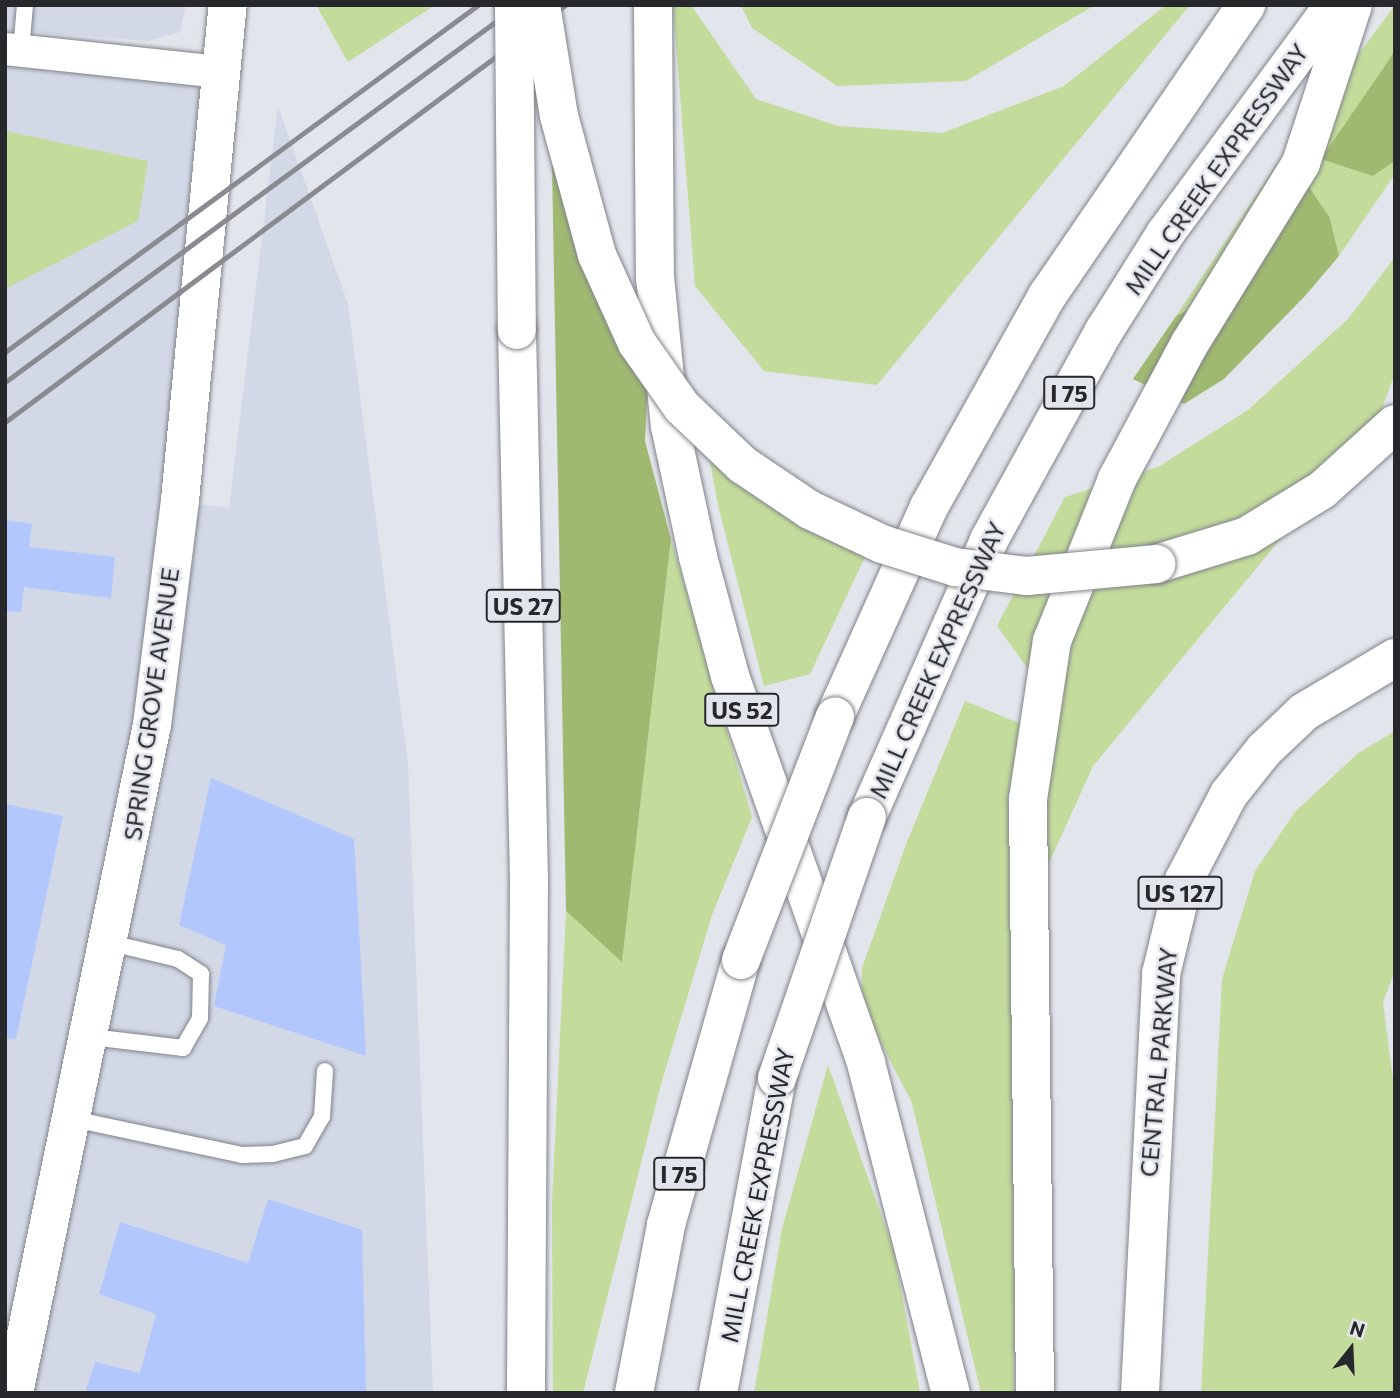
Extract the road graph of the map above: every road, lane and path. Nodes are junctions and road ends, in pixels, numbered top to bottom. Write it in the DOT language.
graph roads {
  1 [pos="25,5"];
  2 [pos="228,5"];
  3 [pos="514,5"];
  4 [pos="541,5"];
  5 [pos="653,5"];
  6 [pos="1246,5"];
  7 [pos="1334,5"];
  8 [pos="1353,5"];
  9 [pos="13,50"];
  10 [pos="221,72"];
  11 [pos="1395,424"];
  12 [pos="1395,658"];
  13 [pos="111,943"];
  14 [pos="91,1037"];
  15 [pos="325,1071"];
  16 [pos="74,1119"];
  17 [pos="14,1393"];
  18 [pos="526,1393"];
  19 [pos="634,1393"];
  20 [pos="718,1393"];
  21 [pos="951,1393"];
  22 [pos="1035,1393"];
  23 [pos="1140,1393"];
  1 -- 9 [label="lane"];
  2 -- 10 [label="main road, SPRING GROVE AVENUE"];
  3 -- 18 [label="main road, US 27, bridge"];
  4 -- 11 [label="main road, bridge"];
  5 -- 21 [label="main road, US 52"];
  6 -- 19 [label="main road, I 75, bridge"];
  7 -- 20 [label="main road, MILL CREEK EXPRESSWAY / I 75, bridge"];
  8 -- 22 [label="main road"];
  9 -- 10 [label="street"];
  10 -- 13 [label="main road, SPRING GROVE AVENUE"];
  12 -- 23 [label="main road, CENTRAL PARKWAY / US 127"];
  13 -- 14 [label="main road, SPRING GROVE AVENUE"];
  13 -- 14 [label="lane"];
  14 -- 16 [label="main road, SPRING GROVE AVENUE"];
  15 -- 16 [label="lane"];
  16 -- 17 [label="main road, SPRING GROVE AVENUE"];
}
